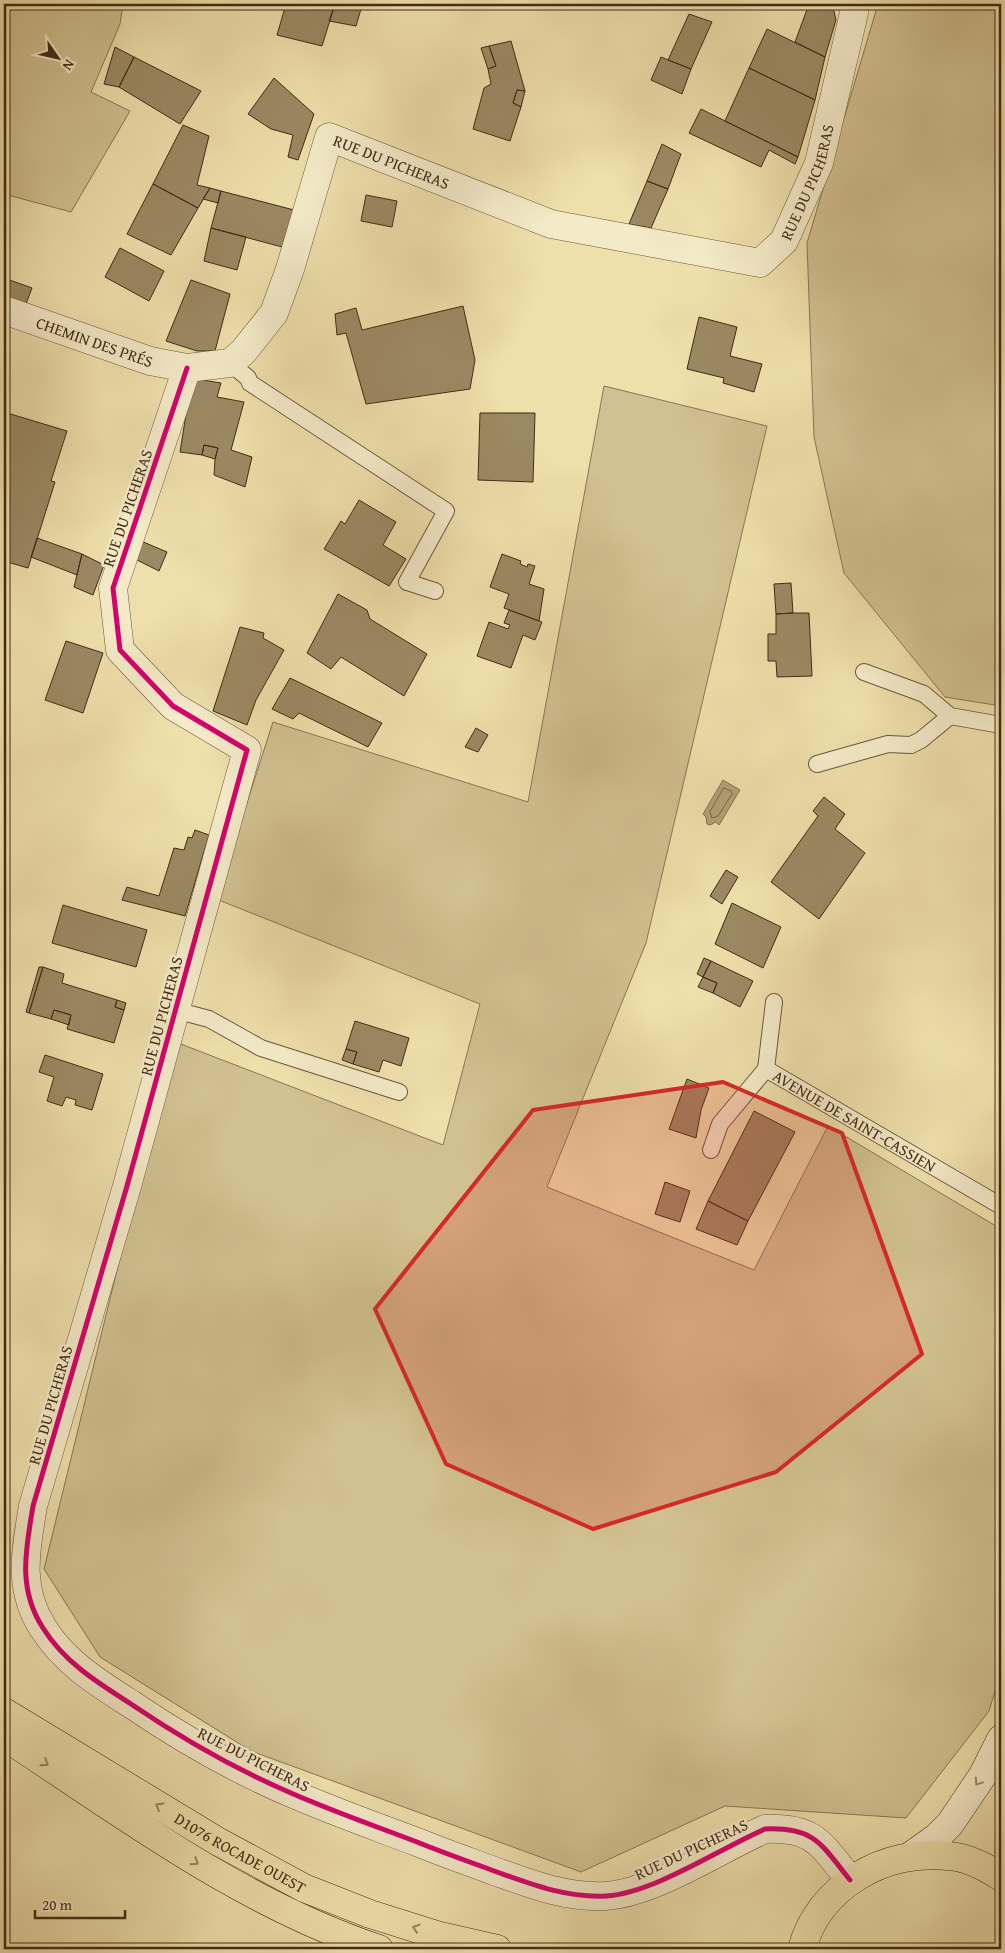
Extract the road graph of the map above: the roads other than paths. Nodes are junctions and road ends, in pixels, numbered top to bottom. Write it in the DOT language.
graph roads {
  1 [pos="853,4"];
  2 [pos="4,310"];
  3 [pos="230,363"];
  4 [pos="188,368"];
  5 [pos="435,591"];
  6 [pos="864,672"];
  7 [pos="950,716"];
  8 [pos="1001,725"];
  9 [pos="817,764"];
  10 [pos="774,1002"];
  11 [pos="176,1010"];
  12 [pos="766,1069"];
  13 [pos="398,1092"];
  14 [pos="711,1150"];
  15 [pos="1001,1206"];
  16 [pos="4,1712"];
  17 [pos="4,1736"];
  18 [pos="1001,1739"];
  19 [pos="912,1856"];
  20 [pos="1001,1876"];
  21 [pos="850,1880"];
  22 [pos="797,1946"];
  23 [pos="379,1949"];
  24 [pos="497,1949"];
  1 -- 3 [label="street, RUE DU PICHERAS"];
  2 -- 4 [label="street, CHEMIN DES PRÉS"];
  3 -- 4 [label="street"];
  3 -- 5 [label="lane"];
  4 -- 11 [label="street, RUE DU PICHERAS"];
  6 -- 7 [label="lane"];
  7 -- 8 [label="lane"];
  7 -- 9 [label="lane"];
  10 -- 12 [label="lane, AVENUE DE SAINT-CASSIEN"];
  11 -- 13 [label="lane"];
  11 -- 21 [label="street, RUE DU PICHERAS"];
  12 -- 14 [label="lane"];
  12 -- 15 [label="lane, AVENUE DE SAINT-CASSIEN"];
  24 -- 16 [label="main road, D1076 ROCADE OUEST, one-way"];
  17 -- 23 [label="main road, one-way"];
  18 -- 19 [label="street, one-way"];
  19 -- 20 [label="main road"];
  19 -- 21 [label="main road"];
  21 -- 22 [label="main road"];
}
